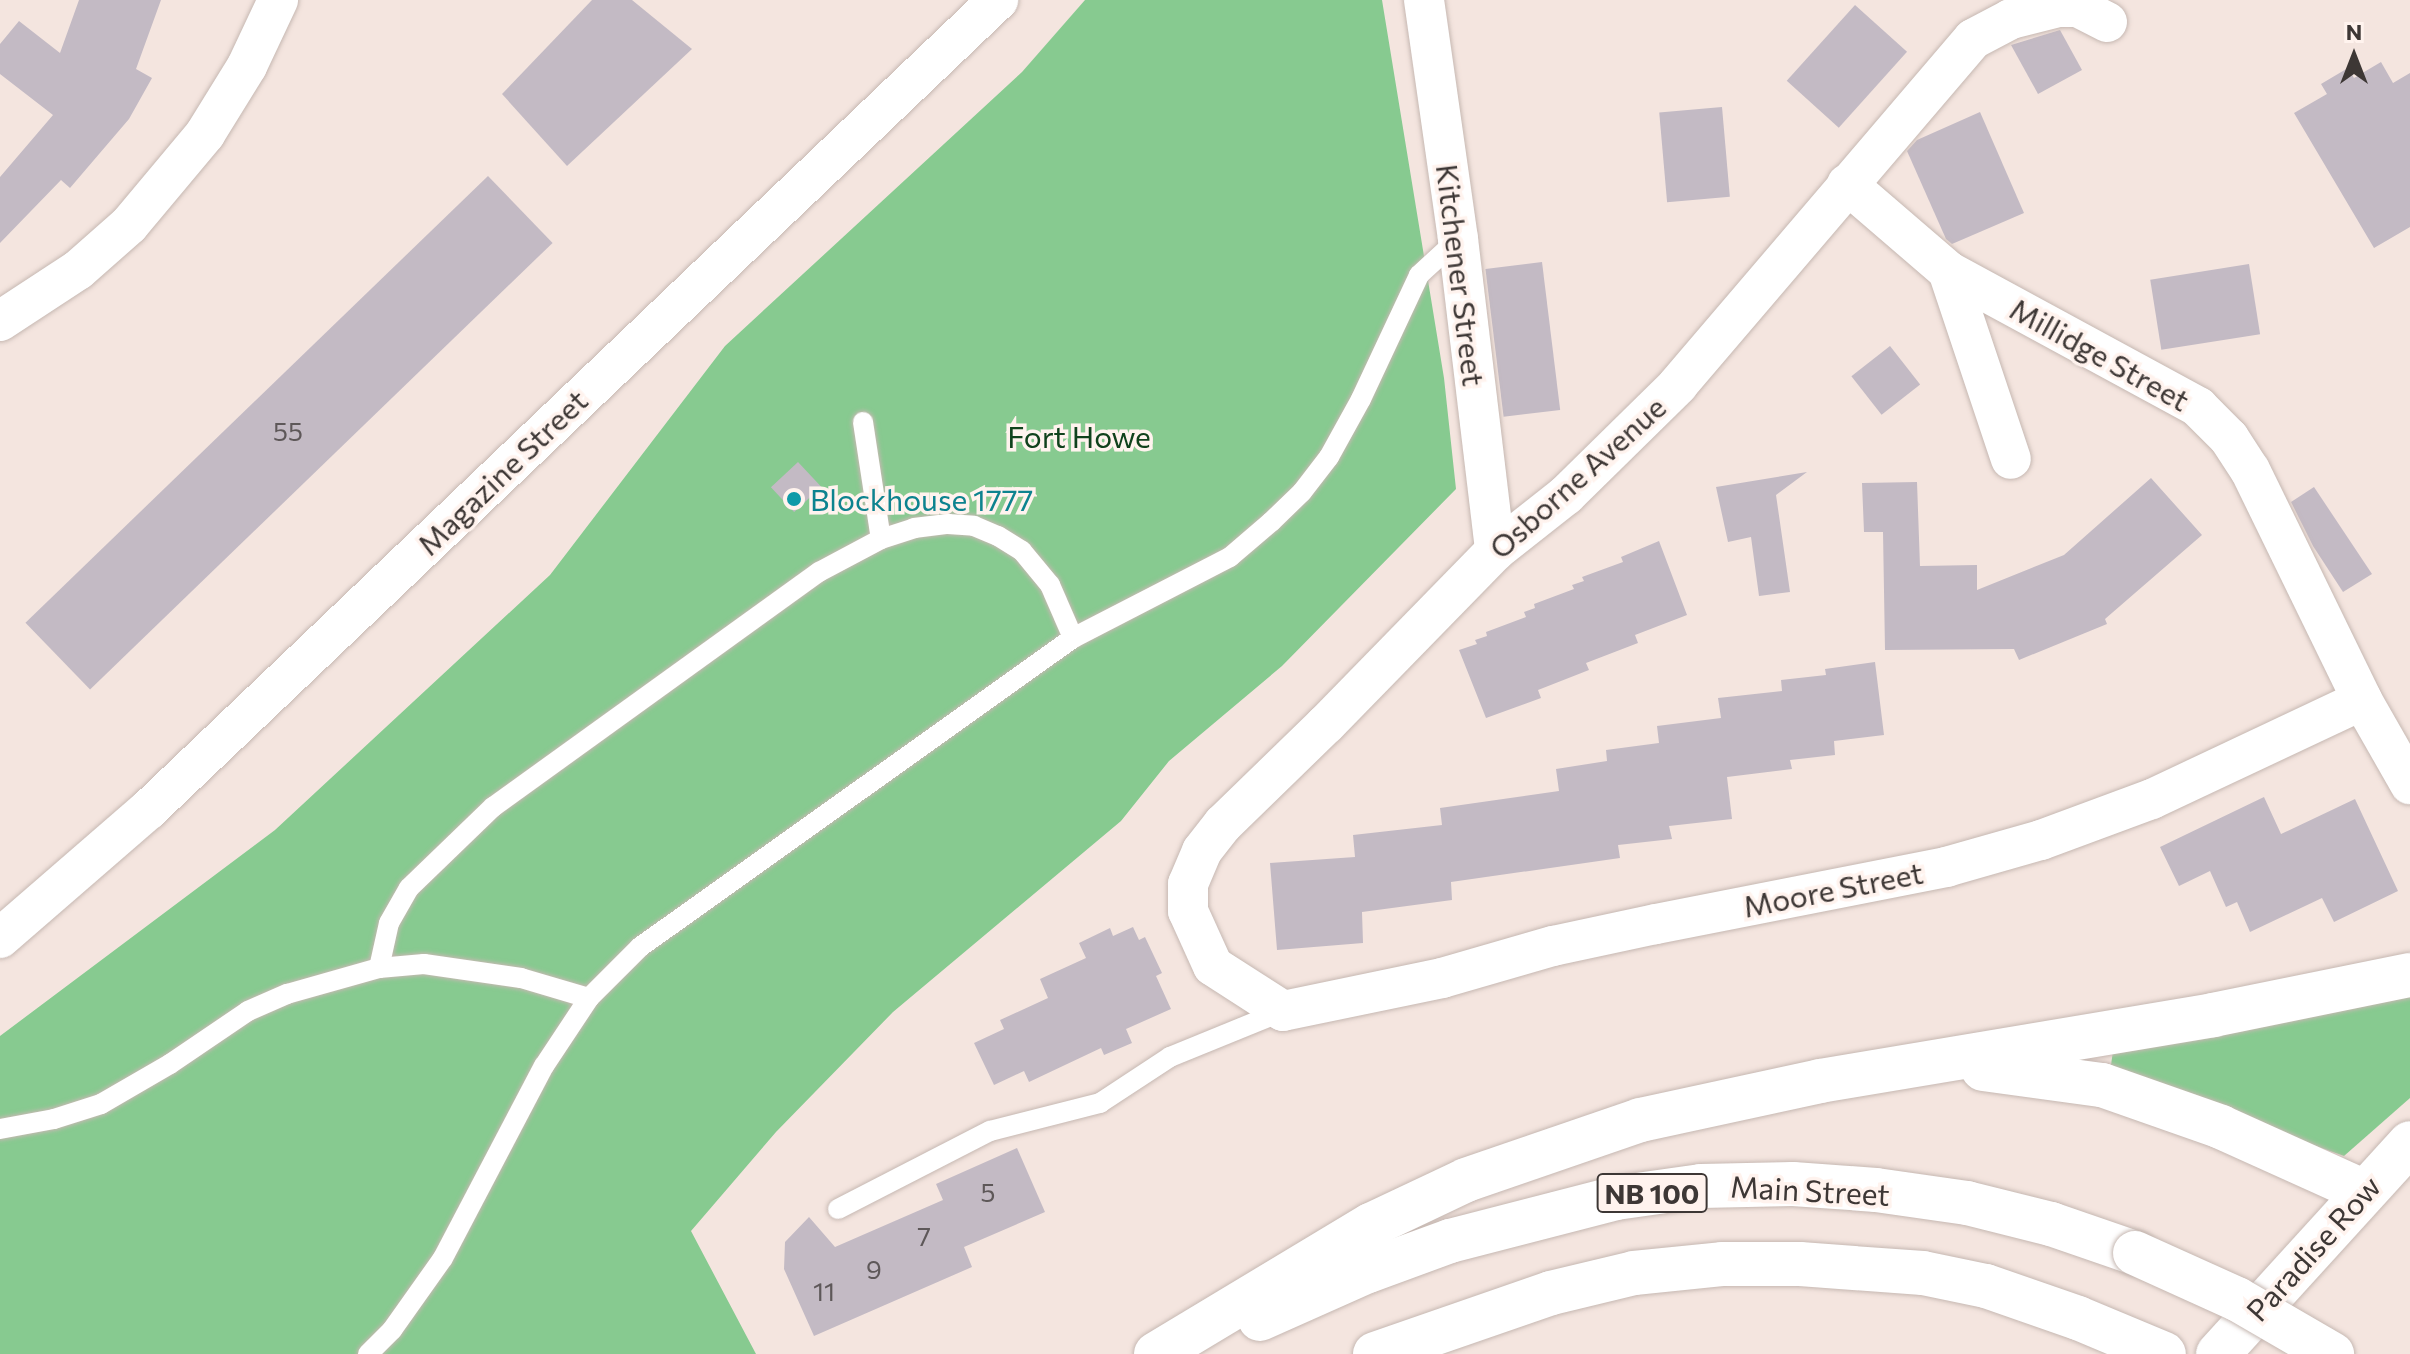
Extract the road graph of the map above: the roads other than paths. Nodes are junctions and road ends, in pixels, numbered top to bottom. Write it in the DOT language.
graph roads {
  1 [pos="278,0"];
  2 [pos="998,0"];
  3 [pos="1424,0"];
  4 [pos="2107,22"];
  5 [pos="1847,184"];
  6 [pos="1458,239"];
  7 [pos="1948,271"];
  8 [pos="0,321"];
  9 [pos="863,422"];
  10 [pos="2011,459"];
  11 [pos="881,539"];
  12 [pos="1495,551"];
  13 [pos="1073,638"];
  14 [pos="2362,700"];
  15 [pos="2410,784"];
  16 [pos="0,938"];
  17 [pos="379,968"];
  18 [pos="2410,975"];
  19 [pos="589,998"];
  20 [pos="1283,1011"];
  21 [pos="1929,1063"];
  22 [pos="0,1129"];
  23 [pos="2410,1143"];
  24 [pos="2363,1191"];
  25 [pos="838,1209"];
  26 [pos="368,1354"];
  27 [pos="1156,1354"];
  28 [pos="1190,1354"];
  29 [pos="1375,1354"];
  30 [pos="2164,1354"];
  31 [pos="2218,1354"];
  32 [pos="2332,1354"];
  1 -- 8 [label="street"];
  2 -- 16 [label="street, Magazine Street"];
  3 -- 6 [label="street, Kitchener Street"];
  4 -- 5 [label="street, Osborne Avenue"];
  5 -- 7 [label="street, Millidge Street"];
  5 -- 12 [label="street, Osborne Avenue"];
  6 -- 12 [label="street, Kitchener Street"];
  6 -- 13 [label="lane"];
  7 -- 10 [label="street"];
  7 -- 14 [label="street, Millidge Street"];
  9 -- 11 [label="lane"];
  11 -- 13 [label="lane"];
  11 -- 17 [label="lane"];
  12 -- 20 [label="street, Osborne Avenue"];
  13 -- 19 [label="lane"];
  14 -- 15 [label="street, Millidge Street"];
  14 -- 20 [label="street, Moore Street"];
  17 -- 19 [label="lane"];
  17 -- 22 [label="lane"];
  18 -- 21 [label="main road"];
  19 -- 26 [label="lane"];
  20 -- 25 [label="lane"];
  21 -- 24 [label="main road"];
  21 -- 27 [label="main road"];
  23 -- 24 [label="main road, Paradise Row"];
  24 -- 31 [label="main road, Paradise Row"];
  28 -- 32 [label="main road, Main Street / NB 100, bridge"];
  29 -- 30 [label="main road"];
}
